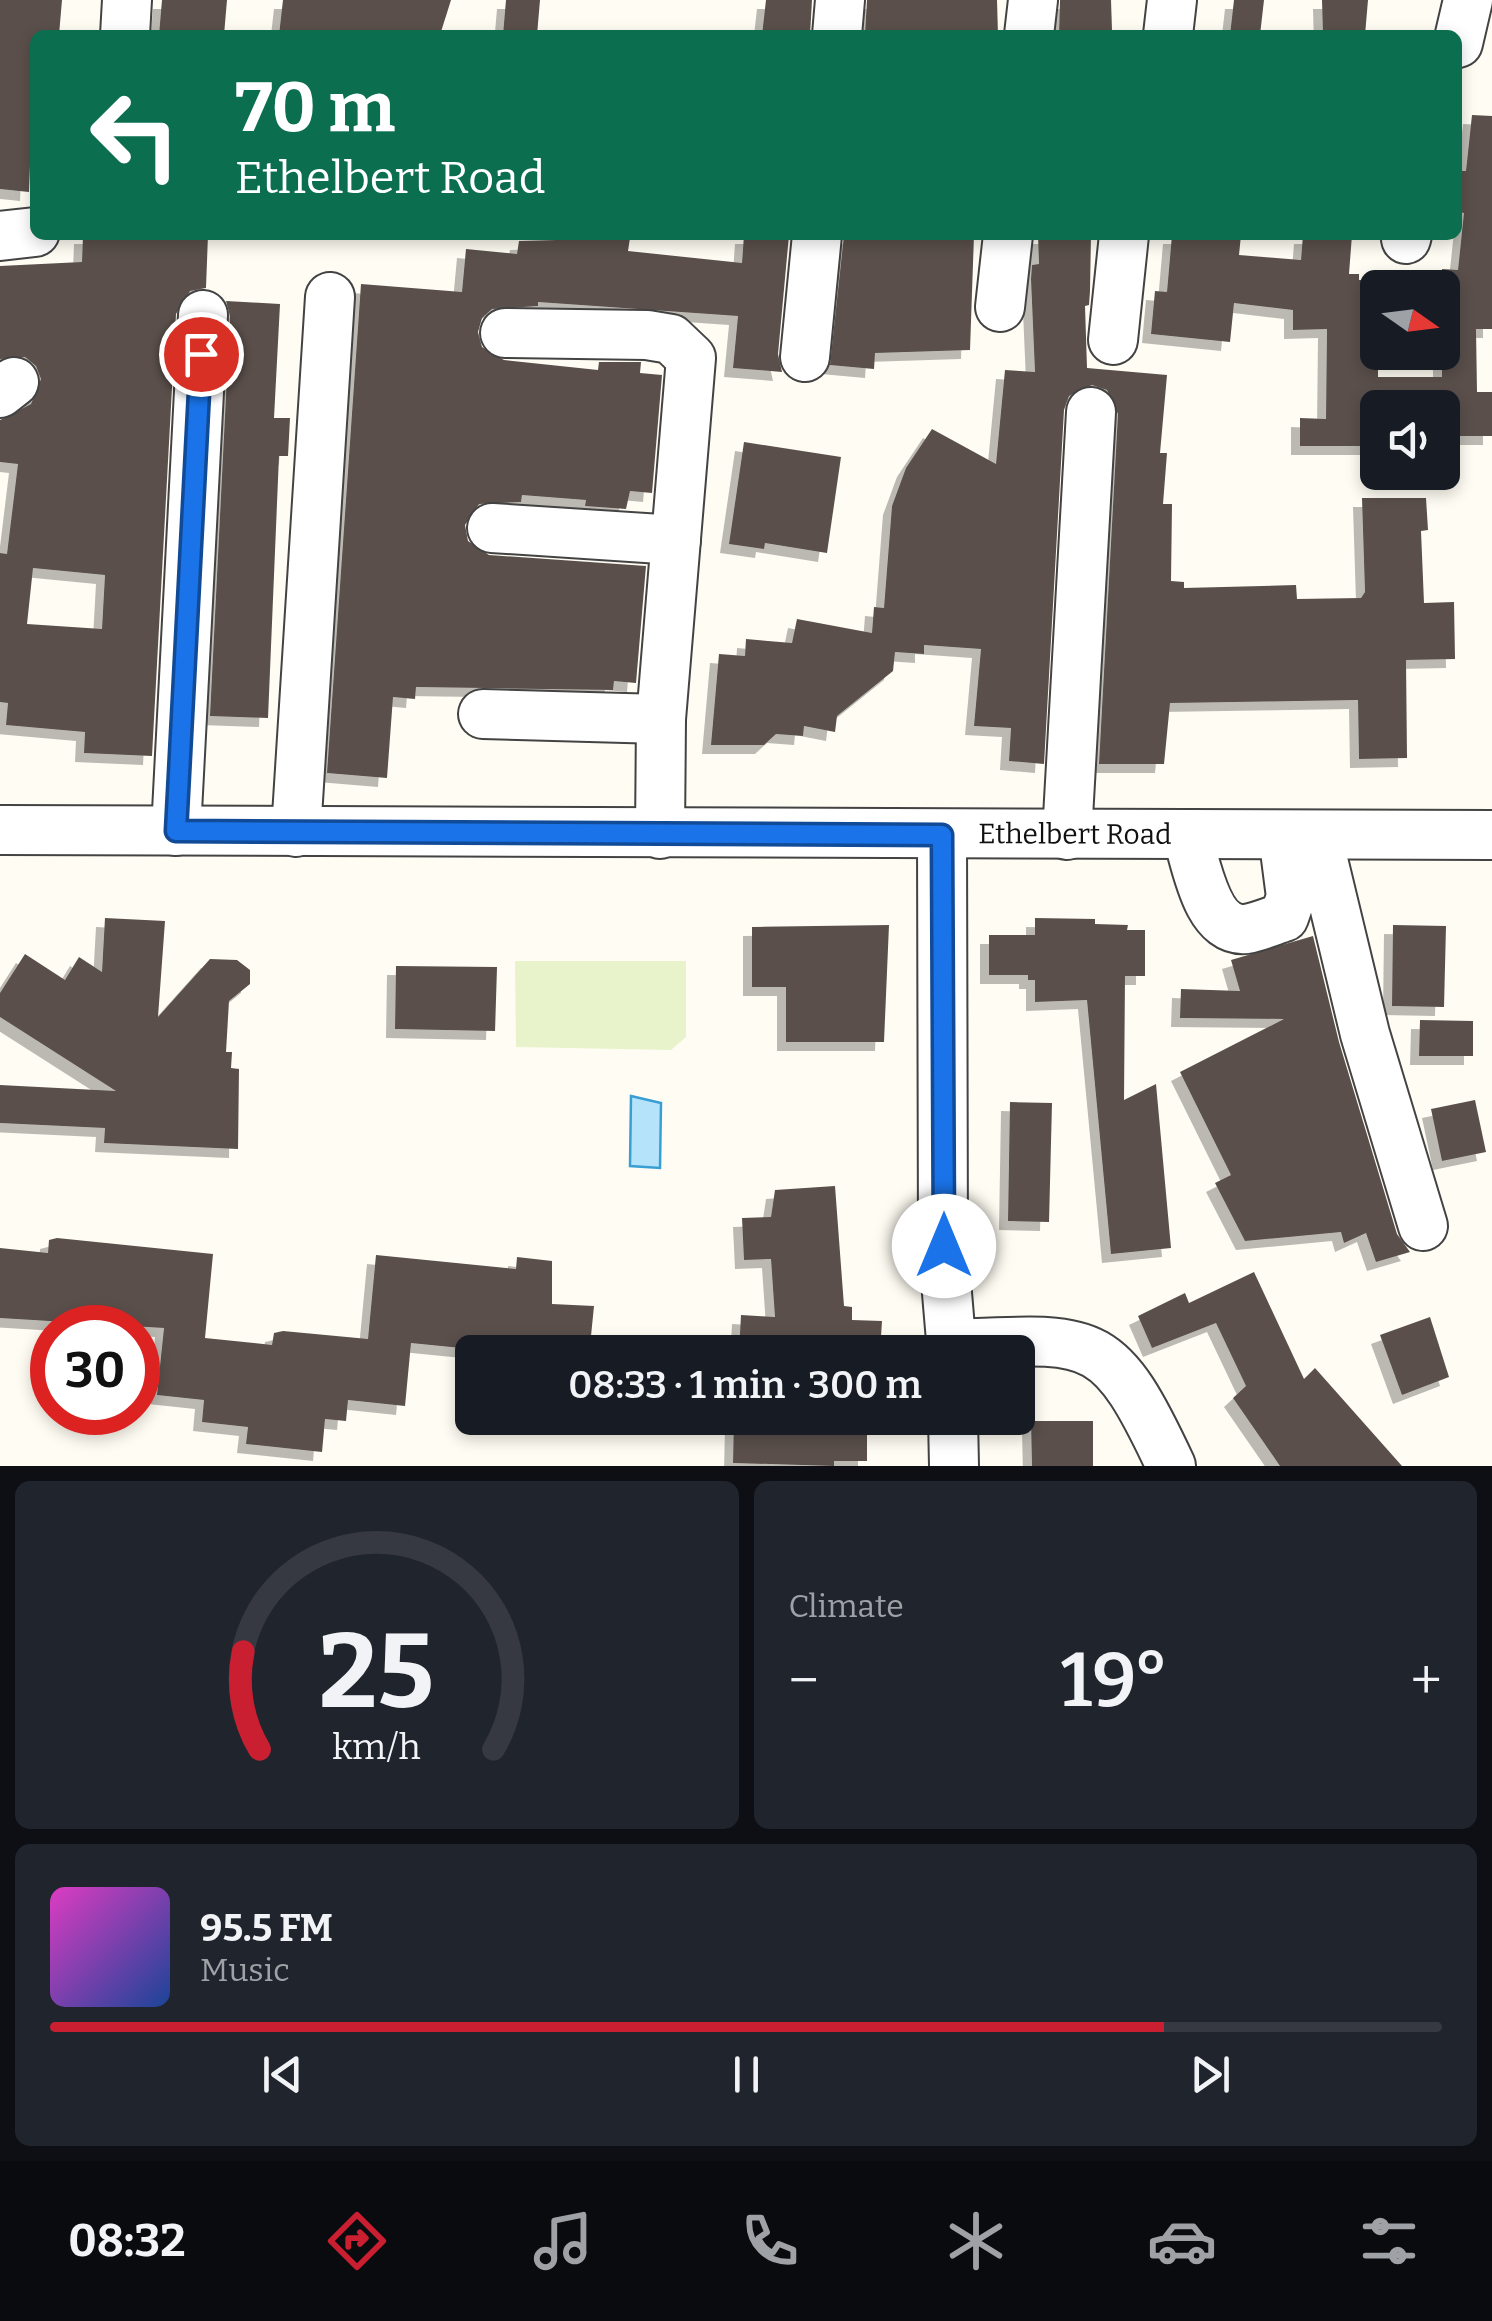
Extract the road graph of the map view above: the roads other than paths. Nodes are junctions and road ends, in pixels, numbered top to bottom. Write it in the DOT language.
graph roads {
  1 [pos="127,0"];
  2 [pos="840,0"];
  3 [pos="1033,0"];
  4 [pos="1150,0"];
  5 [pos="1172,0"];
  6 [pos="1468,0"];
  7 [pos="124,30"];
  8 [pos="837,30"];
  9 [pos="1030,30"];
  10 [pos="1147,30"];
  11 [pos="1169,30"];
  12 [pos="1461,30"];
  13 [pos="30,233"];
  14 [pos="0,236"];
  15 [pos="817,240"];
  16 [pos="1007,240"];
  17 [pos="1144,242"];
  18 [pos="330,297"];
  19 [pos="1000,307"];
  20 [pos="203,315"];
  21 [pos="505,332"];
  22 [pos="1113,340"];
  23 [pos="806,357"];
  24 [pos="1091,412"];
  25 [pos="492,528"];
  26 [pos="676,540"];
  27 [pos="483,714"];
  28 [pos="661,719"];
  29 [pos="0,830"];
  30 [pos="176,831"];
  31 [pos="296,832"];
  32 [pos="660,834"];
  33 [pos="942,835"];
  34 [pos="1066,835"];
  35 [pos="1187,835"];
  36 [pos="1300,835"];
  37 [pos="1492,835"];
  38 [pos="1423,1226"];
  39 [pos="951,1335"];
  40 [pos="1035,1341"];
  41 [pos="954,1435"];
  42 [pos="954,1466"];
  43 [pos="1171,1466"];
  1 -- 7 [label="street"];
  2 -- 8 [label="street"];
  3 -- 9 [label="street"];
  4 -- 10 [label="street"];
  5 -- 11 [label="street"];
  6 -- 12 [label="street"];
  13 -- 14 [label="street"];
  15 -- 23 [label="street"];
  16 -- 19 [label="street"];
  17 -- 22 [label="street"];
  18 -- 31 [label="street"];
  20 -- 30 [label="street"];
  21 -- 26 [label="street"];
  24 -- 34 [label="street"];
  25 -- 26 [label="street"];
  26 -- 28 [label="street"];
  27 -- 28 [label="street"];
  28 -- 32 [label="street"];
  29 -- 30 [label="street, Ethelbert Road"];
  30 -- 31 [label="street, Ethelbert Road"];
  31 -- 32 [label="street, Ethelbert Road"];
  32 -- 33 [label="street, Ethelbert Road"];
  33 -- 34 [label="street, Ethelbert Road"];
  33 -- 39 [label="street"];
  34 -- 35 [label="street, Ethelbert Road"];
  35 -- 36 [label="street, Ethelbert Road"];
  35 -- 36 [label="street"];
  36 -- 37 [label="street, Ethelbert Road"];
  36 -- 38 [label="street"];
  40 -- 43 [label="street"];
  41 -- 42 [label="street"];
}
